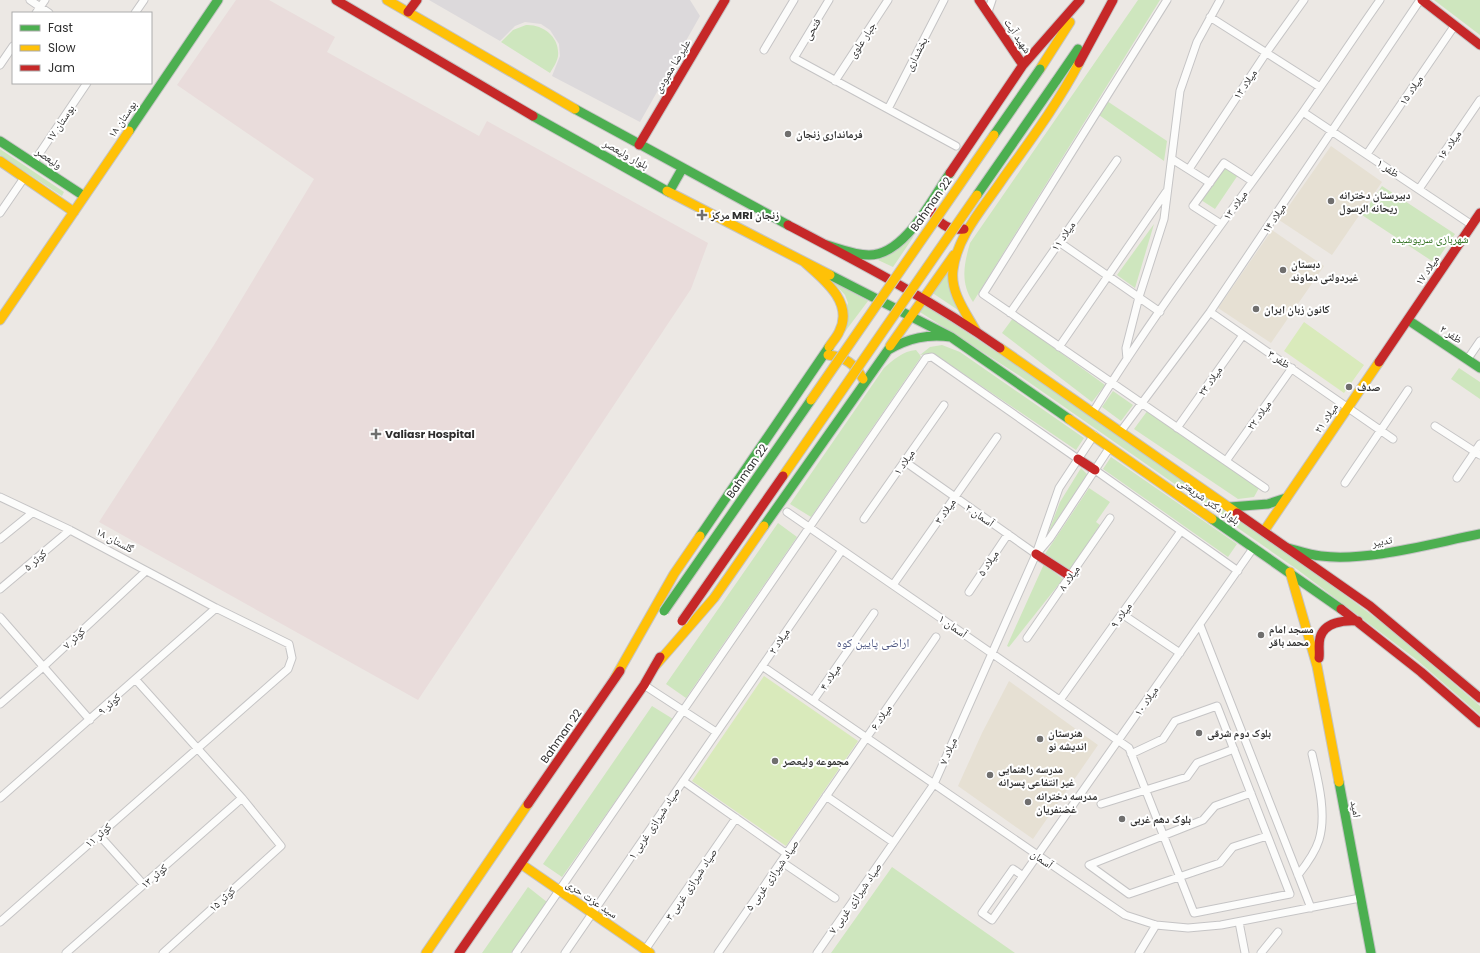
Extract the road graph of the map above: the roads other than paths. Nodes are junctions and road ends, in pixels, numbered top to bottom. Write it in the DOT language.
graph roads {
  1 [pos="30,0"];
  2 [pos="45,0"];
  3 [pos="144,0"];
  4 [pos="218,0"];
  5 [pos="336,0"];
  6 [pos="387,0"];
  7 [pos="417,0"];
  8 [pos="725,0"];
  9 [pos="794,0"];
  10 [pos="829,0"];
  11 [pos="888,0"];
  12 [pos="944,0"];
  13 [pos="979,0"];
  14 [pos="992,0"];
  15 [pos="1080,0"];
  16 [pos="1085,0"];
  17 [pos="1113,0"];
  18 [pos="1167,0"];
  19 [pos="1220,0"];
  20 [pos="1304,0"];
  21 [pos="1380,0"];
  22 [pos="1421,0"];
  23 [pos="38,10"];
  24 [pos="136,12"];
  25 [pos="408,12"];
  26 [pos="988,12"];
  27 [pos="1210,17"];
  28 [pos="1455,25"];
  29 [pos="1480,45"];
  30 [pos="12,47"];
  31 [pos="764,50"];
  32 [pos="1266,53"];
  33 [pos="0,65"];
  34 [pos="1023,65"];
  35 [pos="835,81"];
  36 [pos="86,84"];
  37 [pos="1320,87"];
  38 [pos="1480,100"];
  39 [pos="888,109"];
  40 [pos="1303,112"];
  41 [pos="1333,132"];
  42 [pos="0,140"];
  43 [pos="639,145"];
  44 [pos="956,146"];
  45 [pos="1366,154"];
  46 [pos="1172,159"];
  47 [pos="1117,160"];
  48 [pos="0,161"];
  49 [pos="33,163"];
  50 [pos="682,169"];
  51 [pos="1189,169"];
  52 [pos="24,178"];
  53 [pos="1252,181"];
  54 [pos="1210,183"];
  55 [pos="1419,189"];
  56 [pos="1168,190"];
  57 [pos="669,192"];
  58 [pos="84,196"];
  59 [pos="929,202"];
  60 [pos="74,212"];
  61 [pos="0,213"];
  62 [pos="1480,214"];
  63 [pos="1222,224"];
  64 [pos="1472,225"];
  65 [pos="969,228"];
  66 [pos="1059,242"];
  67 [pos="826,245"];
  68 [pos="956,250"];
  69 [pos="803,261"];
  70 [pos="1109,276"];
  71 [pos="1139,297"];
  72 [pos="924,298"];
  73 [pos="1160,312"];
  74 [pos="1210,312"];
  75 [pos="1010,313"];
  76 [pos="912,317"];
  77 [pos="0,320"];
  78 [pos="1408,320"];
  79 [pos="976,331"];
  80 [pos="1243,335"];
  81 [pos="951,337"];
  82 [pos="1480,341"];
  83 [pos="1059,347"];
  84 [pos="888,350"];
  85 [pos="823,355"];
  86 [pos="1127,359"];
  87 [pos="1467,360"];
  88 [pos="1292,368"];
  89 [pos="1480,368"];
  90 [pos="864,381"];
  91 [pos="1111,382"];
  92 [pos="1408,390"];
  93 [pos="1141,403"];
  94 [pos="944,405"];
  95 [pos="1348,408"];
  96 [pos="1093,412"];
  97 [pos="1435,426"];
  98 [pos="1177,428"];
  99 [pos="1380,430"];
  100 [pos="1121,431"];
  101 [pos="1094,435"];
  102 [pos="997,437"];
  103 [pos="1393,439"];
  104 [pos="1480,444"];
  105 [pos="1110,447"];
  106 [pos="1477,453"];
  107 [pos="1078,459"];
  108 [pos="1226,461"];
  109 [pos="904,462"];
  110 [pos="1095,470"];
  111 [pos="1457,478"];
  112 [pos="1345,483"];
  113 [pos="1265,488"];
  114 [pos="955,497"];
  115 [pos="0,498"];
  116 [pos="1286,498"];
  117 [pos="1230,507"];
  118 [pos="787,512"];
  119 [pos="32,513"];
  120 [pos="1110,518"];
  121 [pos="864,519"];
  122 [pos="810,528"];
  123 [pos="70,530"];
  124 [pos="1181,531"];
  125 [pos="1264,531"];
  126 [pos="1008,534"];
  127 [pos="1480,534"];
  128 [pos="0,539"];
  129 [pos="1254,547"];
  130 [pos="1288,548"];
  131 [pos="842,550"];
  132 [pos="1036,554"];
  133 [pos="146,570"];
  134 [pos="1238,571"];
  135 [pos="1290,572"];
  136 [pos="1070,576"];
  137 [pos="893,585"];
  138 [pos="0,590"];
  139 [pos="969,592"];
  140 [pos="216,608"];
  141 [pos="874,613"];
  142 [pos="1122,614"];
  143 [pos="0,617"];
  144 [pos="1358,622"];
  145 [pos="1200,625"];
  146 [pos="936,637"];
  147 [pos="1027,638"];
  148 [pos="1180,653"];
  149 [pos="992,654"];
  150 [pos="655,666"];
  151 [pos="762,666"];
  152 [pos="43,667"];
  153 [pos="1318,669"];
  154 [pos="615,678"];
  155 [pos="136,680"];
  156 [pos="644,685"];
  157 [pos="1480,698"];
  158 [pos="1060,700"];
  159 [pos="813,702"];
  160 [pos="0,704"];
  161 [pos="684,711"];
  162 [pos="90,720"];
  163 [pos="1480,723"];
  164 [pos="716,732"];
  165 [pos="866,738"];
  166 [pos="1118,741"];
  167 [pos="197,748"];
  168 [pos="1234,749"];
  169 [pos="1131,754"];
  170 [pos="1312,754"];
  171 [pos="683,781"];
  172 [pos="934,784"];
  173 [pos="1146,791"];
  174 [pos="1251,793"];
  175 [pos="826,796"];
  176 [pos="0,798"];
  177 [pos="242,798"];
  178 [pos="1101,804"];
  179 [pos="736,818"];
  180 [pos="99,835"];
  181 [pos="1163,836"];
  182 [pos="1267,836"];
  183 [pos="893,842"];
  184 [pos="787,854"];
  185 [pos="1038,856"];
  186 [pos="782,862"];
  187 [pos="521,864"];
  188 [pos="1298,875"];
  189 [pos="1023,876"];
  190 [pos="1180,877"];
  191 [pos="144,885"];
  192 [pos="560,891"];
  193 [pos="835,898"];
  194 [pos="1360,898"];
  195 [pos="1311,908"];
  196 [pos="592,913"];
  197 [pos="0,922"];
  198 [pos="1239,922"];
  199 [pos="1156,925"];
  200 [pos="1278,932"];
  201 [pos="648,951"];
  202 [pos="66,953"];
  203 [pos="163,953"];
  204 [pos="426,953"];
  205 [pos="459,953"];
  206 [pos="516,953"];
  207 [pos="565,953"];
  208 [pos="718,953"];
  209 [pos="817,953"];
  210 [pos="1139,953"];
  211 [pos="1245,953"];
  212 [pos="1261,953"];
  213 [pos="1371,953"];
  1 -- 23 [label="street"];
  2 -- 23 [label="street"];
  3 -- 24 [label="street"];
  4 -- 58 [label="main road, بوستان ۱۸"];
  5 -- 57 [label="main road, بلوار ولیعصر"];
  6 -- 25 [label="main road, بلوار ولیعصر"];
  7 -- 25 [label="main road"];
  8 -- 43 [label="main road, علیرضا معبودی"];
  9 -- 31 [label="street"];
  10 -- 35 [label="street, فتحی"];
  11 -- 35 [label="street, جبار علوی"];
  12 -- 39 [label="street, بخشداری"];
  13 -- 26 [label="main road, شهید آیت"];
  14 -- 26 [label="street"];
  15 -- 34 [label="main road"];
  16 -- 154 [label="main road, Bahman 22, bridge"];
  17 -- 65 [label="main road"];
  17 -- 150 [label="main road, bridge"];
  18 -- 75 [label="street"];
  19 -- 27 [label="street"];
  20 -- 32 [label="street, میلاد ۱۲"];
  21 -- 37 [label="street, میلاد ۱۳"];
  22 -- 28 [label="main road"];
  22 -- 41 [label="street, میلاد ۱۴"];
  25 -- 43 [label="main road, بلوار ولیعصر"];
  26 -- 34 [label="main road, شهید آیت"];
  27 -- 32 [label="street"];
  27 -- 46 [label="street"];
  28 -- 29 [label="main road"];
  28 -- 45 [label="street, میلاد ۱۵"];
  30 -- 33 [label="street"];
  32 -- 37 [label="street"];
  32 -- 51 [label="street, میلاد ۱۲"];
  34 -- 59 [label="main road"];
  35 -- 39 [label="street"];
  36 -- 49 [label="street, بوستان ۱۷"];
  37 -- 40 [label="street, میلاد ۱۳"];
  38 -- 55 [label="street, میلاد ۱۶"];
  39 -- 44 [label="street"];
  40 -- 41 [label="street, ظفر ۱"];
  40 -- 53 [label="street, میلاد ۱۳"];
  41 -- 45 [label="street, ظفر ۱"];
  41 -- 74 [label="street, میلاد ۱۴"];
  42 -- 49 [label="main road, ولیعصر"];
  43 -- 50 [label="main road, بلوار ولیعصر"];
  45 -- 55 [label="street, ظفر ۱"];
  46 -- 51 [label="street"];
  46 -- 56 [label="street"];
  47 -- 66 [label="street, میلاد ۱۱"];
  48 -- 52 [label="main road"];
  49 -- 58 [label="main road, ولیعصر"];
  50 -- 57 [label="main road"];
  50 -- 67 [label="main road, بلوار ولیعصر"];
  51 -- 54 [label="street"];
  52 -- 60 [label="main road"];
  52 -- 61 [label="street"];
  53 -- 54 [label="street"];
  53 -- 63 [label="street, میلاد ۱۳"];
  54 -- 63 [label="street"];
  55 -- 64 [label="street, ظفر ۱"];
  56 -- 70 [label="street"];
  56 -- 71 [label="street"];
  57 -- 69 [label="main road, بلوار ولیعصر"];
  58 -- 60 [label="main road, بوستان ۱۸"];
  59 -- 65 [label="main road"];
  59 -- 67 [label="main road"];
  60 -- 77 [label="main road"];
  62 -- 64 [label="main road, میلاد ۱۷"];
  63 -- 73 [label="street, میلاد ۱۳"];
  64 -- 78 [label="main road, میلاد ۱۷"];
  65 -- 68 [label="main road"];
  66 -- 70 [label="street"];
  66 -- 75 [label="street, میلاد ۱۱"];
  67 -- 72 [label="main road, بلوار ولیعصر"];
  68 -- 72 [label="main road"];
  68 -- 79 [label="main road"];
  69 -- 76 [label="main road, بلوار ولیعصر"];
  69 -- 85 [label="main road"];
  70 -- 71 [label="street"];
  70 -- 83 [label="street"];
  71 -- 73 [label="street"];
  71 -- 86 [label="street"];
  72 -- 76 [label="main road"];
  72 -- 79 [label="main road, بلوار دکتر شریعتی"];
  73 -- 86 [label="street, میلاد ۱۳"];
  74 -- 80 [label="street, ظفر ۳"];
  74 -- 93 [label="street, میلاد ۱۴"];
  75 -- 83 [label="street"];
  76 -- 81 [label="main road, بلوار دکتر شریعتی"];
  76 -- 84 [label="main road"];
  78 -- 87 [label="main road, ظفر ۲"];
  78 -- 95 [label="main road, میلاد ۲۱"];
  79 -- 96 [label="main road, بلوار دکتر شریعتی"];
  80 -- 88 [label="street, ظفر ۳"];
  80 -- 98 [label="street, میلاد ۲۳"];
  81 -- 84 [label="main road"];
  81 -- 101 [label="main road, بلوار دکتر شریعتی"];
  82 -- 87 [label="street"];
  83 -- 91 [label="street"];
  84 -- 90 [label="main road"];
  85 -- 90 [label="main road"];
  85 -- 154 [label="main road"];
  86 -- 91 [label="street, میلاد ۱۳"];
  87 -- 89 [label="main road, ظفر ۲"];
  88 -- 95 [label="street, ظفر ۳"];
  88 -- 108 [label="street, میلاد ۲۲"];
  90 -- 150 [label="main road"];
  91 -- 93 [label="street"];
  91 -- 96 [label="street, میلاد ۱۳"];
  92 -- 99 [label="street"];
  93 -- 98 [label="street"];
  93 -- 100 [label="street, میلاد ۱۴"];
  94 -- 109 [label="street, میلاد ۱"];
  95 -- 99 [label="street, ظفر ۳"];
  95 -- 116 [label="main road, میلاد ۲۱"];
  96 -- 100 [label="main road, بلوار دکتر شریعتی"];
  97 -- 106 [label="street"];
  98 -- 108 [label="street"];
  99 -- 103 [label="street, ظفر ۳"];
  99 -- 112 [label="street"];
  100 -- 117 [label="main road, بلوار دکتر شریعتی"];
  101 -- 105 [label="main road, بلوار دکتر شریعتی"];
  101 -- 107 [label="street"];
  102 -- 114 [label="street, میلاد ۳"];
  104 -- 106 [label="street"];
  105 -- 110 [label="street"];
  105 -- 129 [label="main road, بلوار دکتر شریعتی"];
  106 -- 111 [label="street"];
  107 -- 110 [label="main road"];
  107 -- 122 [label="street"];
  107 -- 132 [label="street"];
  108 -- 113 [label="street"];
  109 -- 114 [label="street, آسمان ۲"];
  109 -- 121 [label="street, میلاد ۱"];
  110 -- 124 [label="street"];
  110 -- 132 [label="street"];
  114 -- 126 [label="street, آسمان ۲"];
  114 -- 137 [label="street, میلاد ۳"];
  115 -- 119 [label="street, گلستان ۱۸"];
  116 -- 117 [label="main road"];
  116 -- 125 [label="main road, میلاد ۲۱"];
  117 -- 125 [label="main road, بلوار دکتر شریعتی"];
  118 -- 122 [label="street, آسمان ۱"];
  119 -- 123 [label="street, گلستان ۱۸"];
  119 -- 128 [label="street"];
  120 -- 136 [label="street, میلاد ۸"];
  122 -- 131 [label="street, آسمان ۱"];
  122 -- 161 [label="street"];
  123 -- 133 [label="street, گلستان ۱۸"];
  123 -- 138 [label="street, کوثر ۵"];
  124 -- 134 [label="street"];
  124 -- 142 [label="street, میلاد ۹"];
  125 -- 130 [label="main road, بلوار دکتر شریعتی"];
  126 -- 132 [label="street, آسمان ۲"];
  126 -- 139 [label="street, میلاد ۵"];
  127 -- 130 [label="main road, تدبیر"];
  129 -- 134 [label="street, میلاد ۱۰"];
  129 -- 135 [label="main road, بلوار دکتر شریعتی"];
  130 -- 157 [label="main road, بلوار دکتر شریعتی"];
  131 -- 137 [label="street, آسمان ۱"];
  131 -- 151 [label="street, میلاد ۲"];
  132 -- 136 [label="main road"];
  132 -- 149 [label="street"];
  133 -- 140 [label="street, گلستان ۱۸"];
  133 -- 152 [label="street, کوثر ۷"];
  134 -- 145 [label="street, میلاد ۱۰"];
  135 -- 144 [label="main road, بلوار دکتر شریعتی"];
  135 -- 153 [label="main road"];
  136 -- 147 [label="street, میلاد ۸"];
  137 -- 149 [label="street, آسمان ۱"];
  140 -- 155 [label="street, کوثر ۹"];
  140 -- 167 [label="street, کوثر ۱۱"];
  141 -- 159 [label="street, میلاد ۴"];
  142 -- 148 [label="street"];
  142 -- 158 [label="street, میلاد ۹"];
  143 -- 152 [label="street"];
  144 -- 153 [label="main road"];
  144 -- 163 [label="main road, بلوار دکتر شریعتی"];
  145 -- 148 [label="street, میلاد ۱۰"];
  145 -- 188 [label="street"];
  146 -- 165 [label="street, میلاد ۶"];
  148 -- 166 [label="street, میلاد ۱۰"];
  149 -- 158 [label="street, آسمان ۱"];
  149 -- 172 [label="street, میلاد ۷"];
  150 -- 156 [label="main road"];
  151 -- 159 [label="street, آسمان"];
  151 -- 164 [label="street, میلاد ۲"];
  152 -- 160 [label="street, کوثر ۷"];
  152 -- 162 [label="street"];
  153 -- 194 [label="main road, امید"];
  154 -- 204 [label="main road, Bahman 22"];
  155 -- 162 [label="street, کوثر ۹"];
  155 -- 167 [label="street"];
  156 -- 161 [label="street"];
  156 -- 187 [label="main road"];
  158 -- 166 [label="street, آسمان ۱"];
  159 -- 165 [label="street, آسمان"];
  161 -- 164 [label="street"];
  161 -- 192 [label="street"];
  162 -- 176 [label="street, کوثر ۹"];
  164 -- 171 [label="street, صیاد شیرازی غربی ۱"];
  165 -- 172 [label="street, آسمان"];
  165 -- 175 [label="street, میلاد ۶"];
  166 -- 169 [label="street, آسمان ۱"];
  166 -- 185 [label="street, میلاد ۱۰"];
  167 -- 177 [label="street"];
  167 -- 180 [label="street, کوثر ۱۱"];
  168 -- 169 [label="street"];
  168 -- 173 [label="street"];
  168 -- 174 [label="street"];
  169 -- 173 [label="street"];
  170 -- 188 [label="street"];
  171 -- 179 [label="street"];
  171 -- 196 [label="street, صیاد شیرازی غربی ۱"];
  172 -- 183 [label="street, میلاد ۷"];
  172 -- 185 [label="street, آسمان"];
  173 -- 178 [label="street"];
  173 -- 181 [label="street"];
  174 -- 181 [label="street"];
  174 -- 182 [label="street"];
  175 -- 183 [label="street"];
  175 -- 184 [label="street, صیاد شیرازی غربی ۵"];
  177 -- 191 [label="street, کوثر ۱۳"];
  177 -- 203 [label="street, ۱۵ کوثر"];
  179 -- 184 [label="street"];
  179 -- 201 [label="street, صیاد شیرازی غربی ۳"];
  180 -- 191 [label="street"];
  180 -- 197 [label="street, کوثر ۱۱"];
  181 -- 190 [label="street"];
  181 -- 190 [label="street"];
  182 -- 190 [label="street"];
  182 -- 190 [label="street"];
  183 -- 209 [label="street, صیاد شیرازی غربی ۷"];
  184 -- 186 [label="street, صیاد شیرازی غربی ۵"];
  185 -- 189 [label="street, میلاد ۱۰"];
  185 -- 199 [label="street, آسمان"];
  186 -- 193 [label="street"];
  186 -- 208 [label="street, صیاد شیرازی غربی ۵"];
  187 -- 192 [label="main road, سید عزت حری"];
  187 -- 205 [label="main road"];
  188 -- 195 [label="street"];
  189 -- 189 [label="street, میلاد ۱۰"];
  191 -- 202 [label="street, کوثر ۱۳"];
  192 -- 196 [label="main road, سید عزت حری"];
  192 -- 206 [label="street"];
  194 -- 195 [label="street, آسمان"];
  194 -- 213 [label="main road, امید"];
  195 -- 198 [label="street, آسمان"];
  196 -- 201 [label="main road, سید عزت حری"];
  196 -- 207 [label="street, صیاد شیرازی غربی ۱"];
  198 -- 199 [label="street, آسمان"];
  198 -- 211 [label="street"];
  199 -- 210 [label="street"];
  200 -- 212 [label="street"];
}
